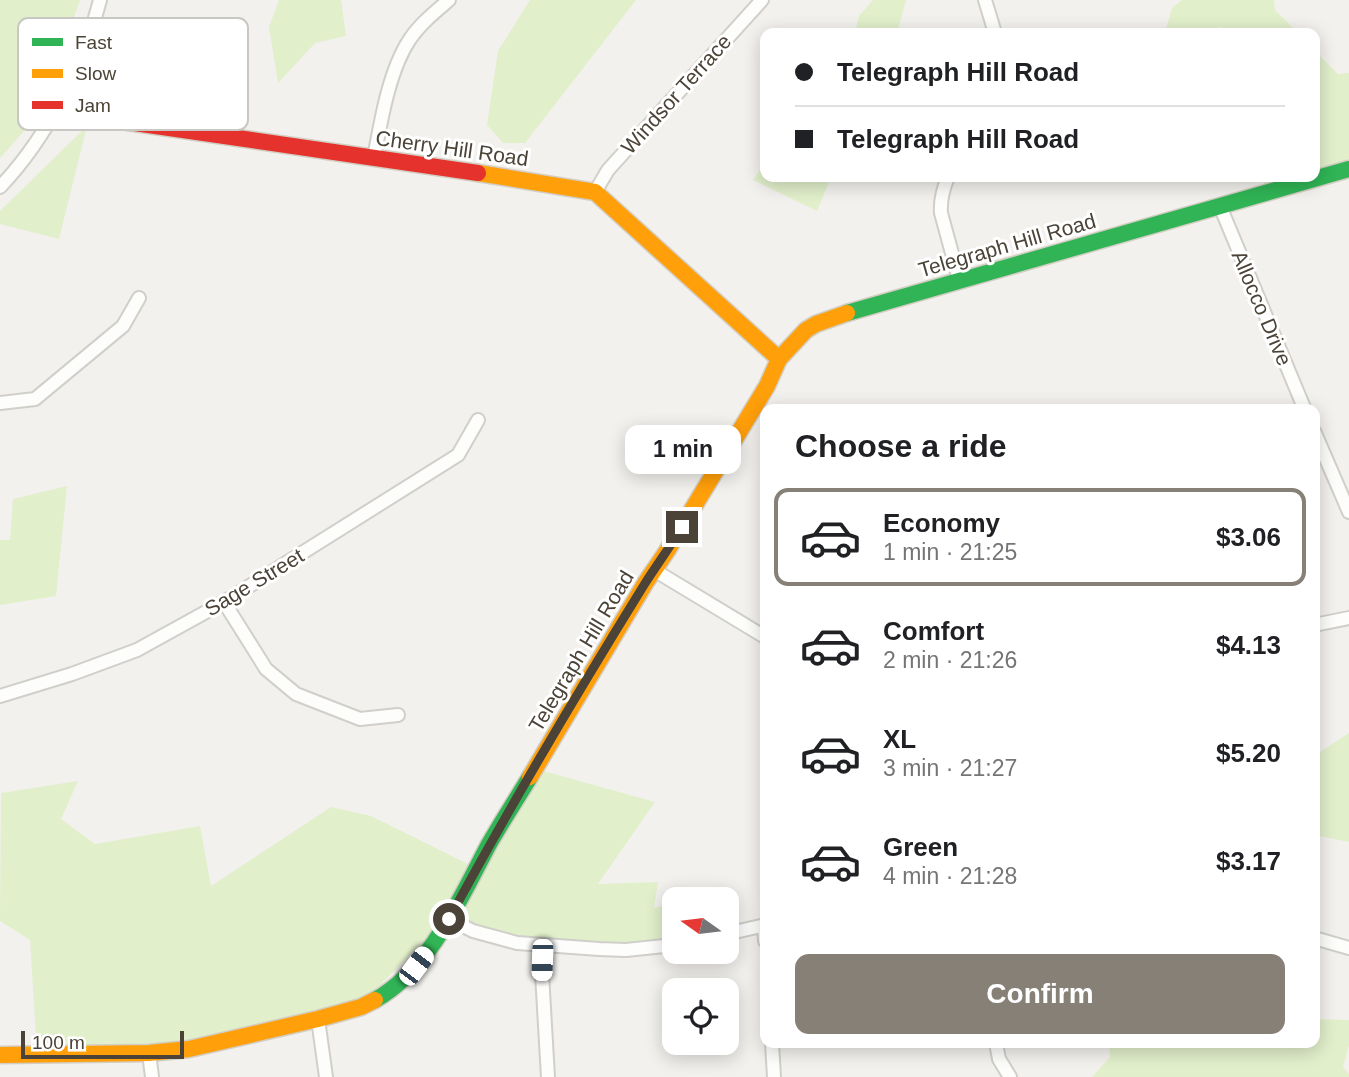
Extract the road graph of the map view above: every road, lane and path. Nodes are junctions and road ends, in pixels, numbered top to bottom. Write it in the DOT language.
graph roads {
  1 [pos="100,0"];
  2 [pos="449,0"];
  3 [pos="762,0"];
  4 [pos="985,0"];
  5 [pos="94,18"];
  6 [pos="993,28"];
  7 [pos="44,130"];
  8 [pos="182,130"];
  9 [pos="373,158"];
  10 [pos="1349,169"];
  11 [pos="1320,177"];
  12 [pos="946,182"];
  13 [pos="1304,182"];
  14 [pos="0,187"];
  15 [pos="594,192"];
  16 [pos="1220,206"];
  17 [pos="959,279"];
  18 [pos="139,298"];
  19 [pos="779,359"];
  20 [pos="0,403"];
  21 [pos="1302,404"];
  22 [pos="478,420"];
  23 [pos="1320,445"];
  24 [pos="1349,512"];
  25 [pos="654,570"];
  26 [pos="224,602"];
  27 [pos="1349,618"];
  28 [pos="1320,624"];
  29 [pos="760,634"];
  30 [pos="0,696"];
  31 [pos="398,715"];
  32 [pos="449,919"];
  33 [pos="760,926"];
  34 [pos="739,931"];
  35 [pos="1320,940"];
  36 [pos="543,946"];
  37 [pos="662,946"];
  38 [pos="1349,948"];
  39 [pos="318,1019"];
  40 [pos="772,1048"];
  41 [pos="997,1048"];
  42 [pos="149,1053"];
  43 [pos="0,1055"];
  44 [pos="152,1077"];
  45 [pos="326,1077"];
  46 [pos="548,1077"];
  47 [pos="774,1077"];
  48 [pos="1010,1077"];
  1 -- 5 [label="street"];
  2 -- 9 [label="street"];
  3 -- 15 [label="street, Windsor Terrace"];
  4 -- 6 [label="street"];
  7 -- 14 [label="street"];
  8 -- 9 [label="street, Cherry Hill Road"];
  9 -- 15 [label="street, Cherry Hill Road"];
  10 -- 11 [label="street, Telegraph Hill Road"];
  12 -- 17 [label="street"];
  13 -- 16 [label="street, Telegraph Hill Road"];
  15 -- 19 [label="street"];
  16 -- 17 [label="street, Telegraph Hill Road"];
  16 -- 21 [label="street, Allocco Drive"];
  17 -- 19 [label="street, Telegraph Hill Road"];
  18 -- 20 [label="street"];
  19 -- 25 [label="street, Telegraph Hill Road"];
  22 -- 26 [label="street, Sage Street"];
  23 -- 24 [label="street"];
  25 -- 29 [label="street"];
  25 -- 32 [label="street, Telegraph Hill Road"];
  26 -- 30 [label="street, Sage Street"];
  26 -- 31 [label="street"];
  27 -- 28 [label="street"];
  32 -- 36 [label="street"];
  32 -- 39 [label="street, Telegraph Hill Road"];
  33 -- 34 [label="street"];
  35 -- 38 [label="street"];
  36 -- 37 [label="street"];
  36 -- 46 [label="street"];
  39 -- 42 [label="street, Telegraph Hill Road"];
  39 -- 45 [label="street"];
  40 -- 47 [label="street"];
  41 -- 48 [label="street"];
  42 -- 43 [label="street, Telegraph Hill Road"];
  42 -- 44 [label="street"];
}
